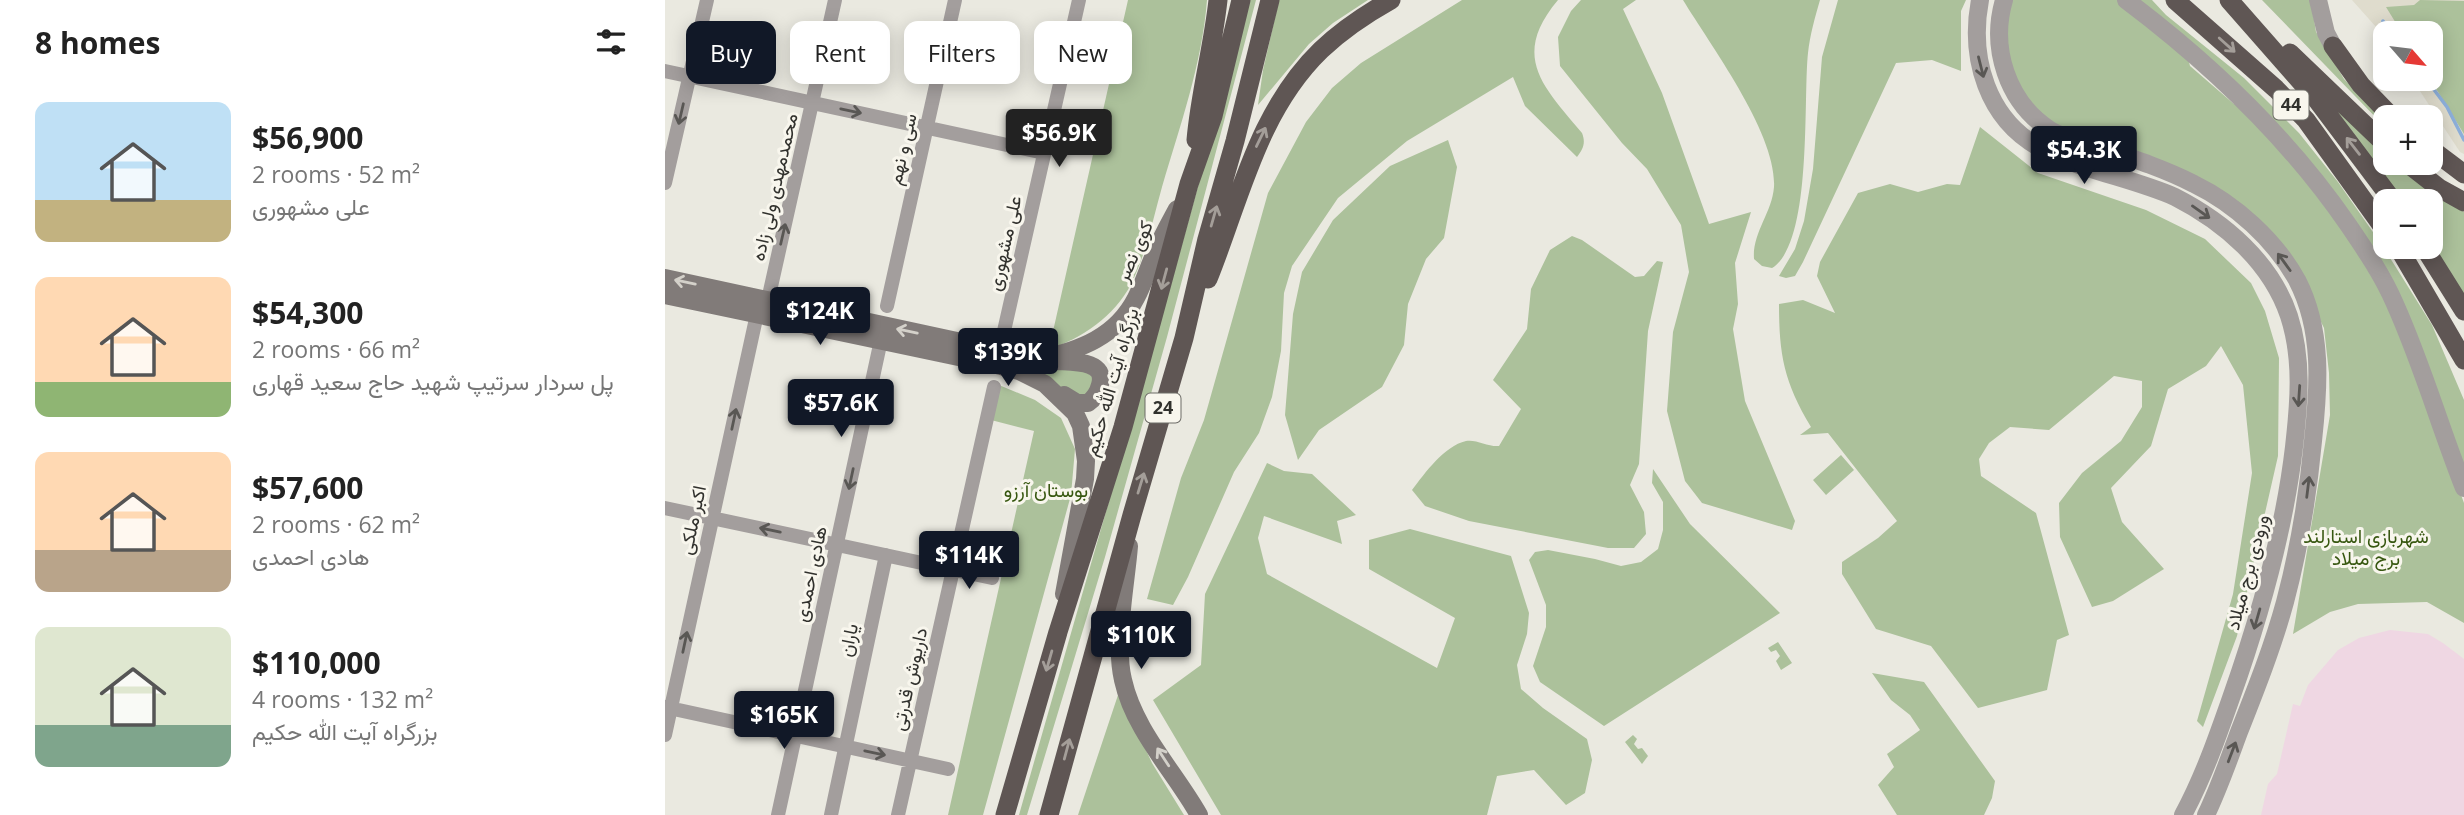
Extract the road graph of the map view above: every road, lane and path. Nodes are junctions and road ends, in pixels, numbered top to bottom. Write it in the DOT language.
graph roads {
  1 [pos="707,0"];
  2 [pos="835,0"];
  3 [pos="955,0"];
  4 [pos="1079,0"];
  5 [pos="1218,0"];
  6 [pos="1241,0"];
  7 [pos="1270,0"];
  8 [pos="1391,0"];
  9 [pos="1980,0"];
  10 [pos="2004,0"];
  11 [pos="2126,0"];
  12 [pos="2175,0"];
  13 [pos="2318,0"];
  14 [pos="2235,6"];
  15 [pos="702,21"];
  16 [pos="2333,46"];
  17 [pos="665,71"];
  18 [pos="686,75"];
  19 [pos="687,84"];
  20 [pos="725,84"];
  21 [pos="812,103"];
  22 [pos="2380,105"];
  23 [pos="927,127"];
  24 [pos="2373,133"];
  25 [pos="1044,153"];
  26 [pos="2443,158"];
  27 [pos="2464,174"];
  28 [pos="1192,175"];
  29 [pos="2422,175"];
  30 [pos="2184,179"];
  31 [pos="665,183"];
  32 [pos="2384,189"];
  33 [pos="2175,197"];
  34 [pos="2464,202"];
  35 [pos="2373,213"];
  36 [pos="2404,259"];
  37 [pos="2432,259"];
  38 [pos="665,278"];
  39 [pos="665,295"];
  40 [pos="887,306"];
  41 [pos="762,307"];
  42 [pos="2464,311"];
  43 [pos="1004,331"];
  44 [pos="1184,338"];
  45 [pos="881,340"];
  46 [pos="1040,359"];
  47 [pos="2463,361"];
  48 [pos="1045,384"];
  49 [pos="995,387"];
  50 [pos="2464,488"];
  51 [pos="665,508"];
  52 [pos="1132,514"];
  53 [pos="712,518"];
  54 [pos="836,545"];
  55 [pos="886,555"];
  56 [pos="953,570"];
  57 [pos="992,578"];
  58 [pos="1058,632"];
  59 [pos="668,708"];
  60 [pos="665,735"];
  61 [pos="795,736"];
  62 [pos="845,746"];
  63 [pos="910,760"];
  64 [pos="948,769"];
  65 [pos="2187,807"];
  66 [pos="2207,814"];
  67 [pos="778,815"];
  68 [pos="831,815"];
  69 [pos="898,815"];
  70 [pos="1005,815"];
  71 [pos="1049,815"];
  72 [pos="1199,815"];
  1 -- 15 [label="street"];
  2 -- 21 [label="street, محمدمهدی ولی زاده"];
  3 -- 23 [label="street, سی و نهم"];
  4 -- 25 [label="street, علی مشهوری"];
  5 -- 28 [label="highway"];
  6 -- 28 [label="highway, بزرگراه آیت الله حکیم / 24"];
  44 -- 7 [label="highway, 24, one-way"];
  44 -- 8 [label="highway, one-way"];
  9 -- 33 [label="street, ورودی برج میلاد, one-way"];
  10 -- 30 [label="street"];
  11 -- 50 [label="street"];
  12 -- 35 [label="highway, 44, one-way"];
  13 -- 16 [label="street"];
  14 -- 24 [label="highway"];
  32 -- 14 [label="highway, 44, one-way"];
  16 -- 22 [label="highway"];
  17 -- 18 [label="street"];
  19 -- 31 [label="street, one-way"];
  20 -- 21 [label="street"];
  21 -- 23 [label="street, one-way"];
  41 -- 21 [label="street, محمدمهدی ولی زاده, one-way"];
  23 -- 25 [label="street"];
  23 -- 40 [label="street, سی و نهم"];
  25 -- 43 [label="street, علی مشهوری"];
  26 -- 27 [label="highway"];
  28 -- 46 [label="main road, کوی نصر"];
  28 -- 58 [label="highway, بزرگراه آیت الله حکیم / 24, one-way"];
  29 -- 34 [label="highway"];
  30 -- 33 [label="street"];
  66 -- 30 [label="street, one-way"];
  33 -- 65 [label="street, ورودی برج میلاد, one-way"];
  36 -- 47 [label="highway"];
  37 -- 42 [label="highway"];
  41 -- 38 [label="main road, کوی نصر, one-way"];
  39 -- 41 [label="main road, کوی نصر"];
  41 -- 45 [label="main road, کوی نصر"];
  46 -- 41 [label="main road, کوی نصر, one-way"];
  53 -- 41 [label="street, اکبر ملکی, one-way"];
  52 -- 44 [label="highway, 24, one-way"];
  45 -- 48 [label="main road, کوی نصر"];
  45 -- 54 [label="street, هادی احمدی, one-way"];
  46 -- 48 [label="main road"];
  48 -- 58 [label="main road, کوی نصر"];
  49 -- 56 [label="street, داریوش قدرتی"];
  51 -- 53 [label="street"];
  71 -- 52 [label="highway, 24, one-way"];
  72 -- 52 [label="main road, one-way"];
  54 -- 53 [label="street, one-way"];
  59 -- 53 [label="street, اکبر ملکی, one-way"];
  54 -- 55 [label="street"];
  54 -- 61 [label="street, هادی احمدی"];
  55 -- 56 [label="street"];
  55 -- 62 [label="street, یاران"];
  56 -- 57 [label="street"];
  56 -- 63 [label="street, داریوش قدرتی"];
  58 -- 70 [label="highway, بزرگراه آیت الله حکیم / 24, one-way"];
  59 -- 60 [label="street, اکبر ملکی"];
  59 -- 61 [label="street"];
  61 -- 62 [label="street"];
  61 -- 67 [label="street, هادی احمدی"];
  62 -- 63 [label="street, one-way"];
  62 -- 68 [label="street, یاران"];
  63 -- 64 [label="street"];
  63 -- 69 [label="street, داریوش قدرتی"];
  65 -- 66 [label="street"];
}
